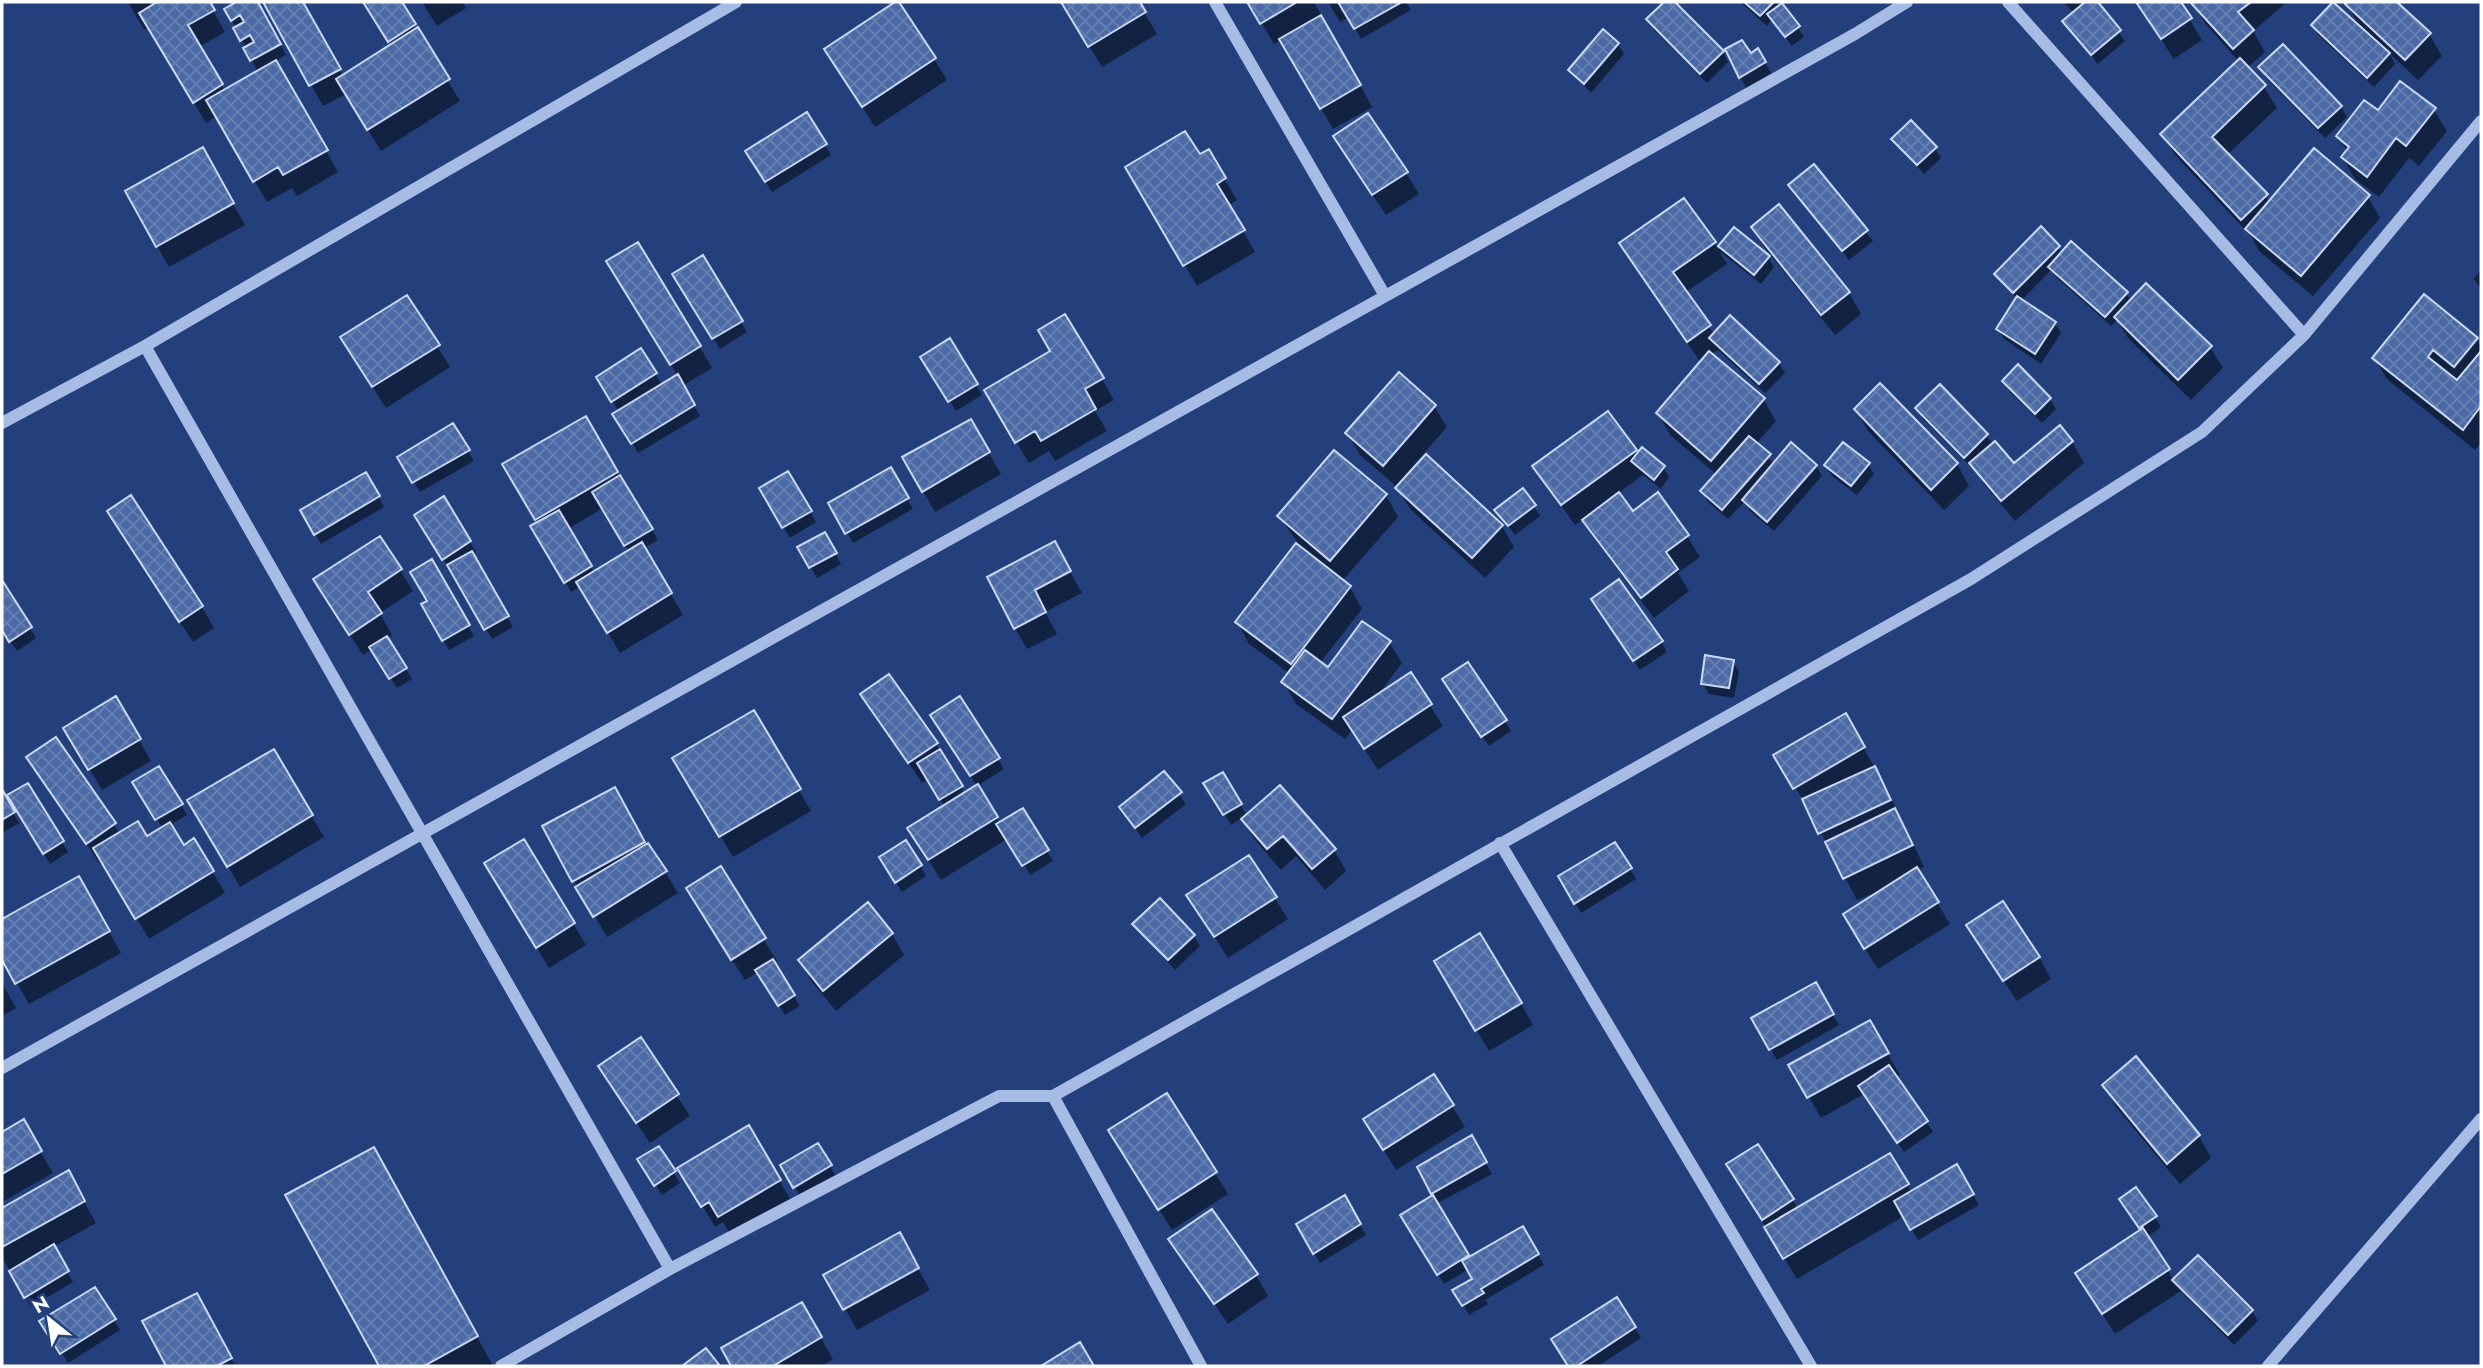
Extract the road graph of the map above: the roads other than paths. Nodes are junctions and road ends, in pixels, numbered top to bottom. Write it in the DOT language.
graph roads {
  1 [pos="736,2"];
  2 [pos="1215,2"];
  3 [pos="1907,2"];
  4 [pos="2008,2"];
  5 [pos="2481,121"];
  6 [pos="1384,294"];
  7 [pos="2304,335"];
  8 [pos="145,346"];
  9 [pos="2,423"];
  10 [pos="422,833"];
  11 [pos="1500,843"];
  12 [pos="2,1068"];
  13 [pos="1053,1096"];
  14 [pos="2481,1119"];
  15 [pos="670,1269"];
  16 [pos="501,1366"];
  17 [pos="1201,1366"];
  18 [pos="1811,1366"];
  19 [pos="2268,1366"];
  1 -- 8 [label="street"];
  2 -- 6 [label="street"];
  3 -- 6 [label="street"];
  4 -- 7 [label="street"];
  5 -- 7 [label="street"];
  6 -- 10 [label="street"];
  7 -- 11 [label="street"];
  8 -- 9 [label="street"];
  8 -- 10 [label="street"];
  10 -- 12 [label="street"];
  10 -- 15 [label="street"];
  11 -- 13 [label="street"];
  11 -- 18 [label="street"];
  13 -- 15 [label="street"];
  13 -- 17 [label="street"];
  14 -- 19 [label="street"];
  15 -- 16 [label="street"];
}
